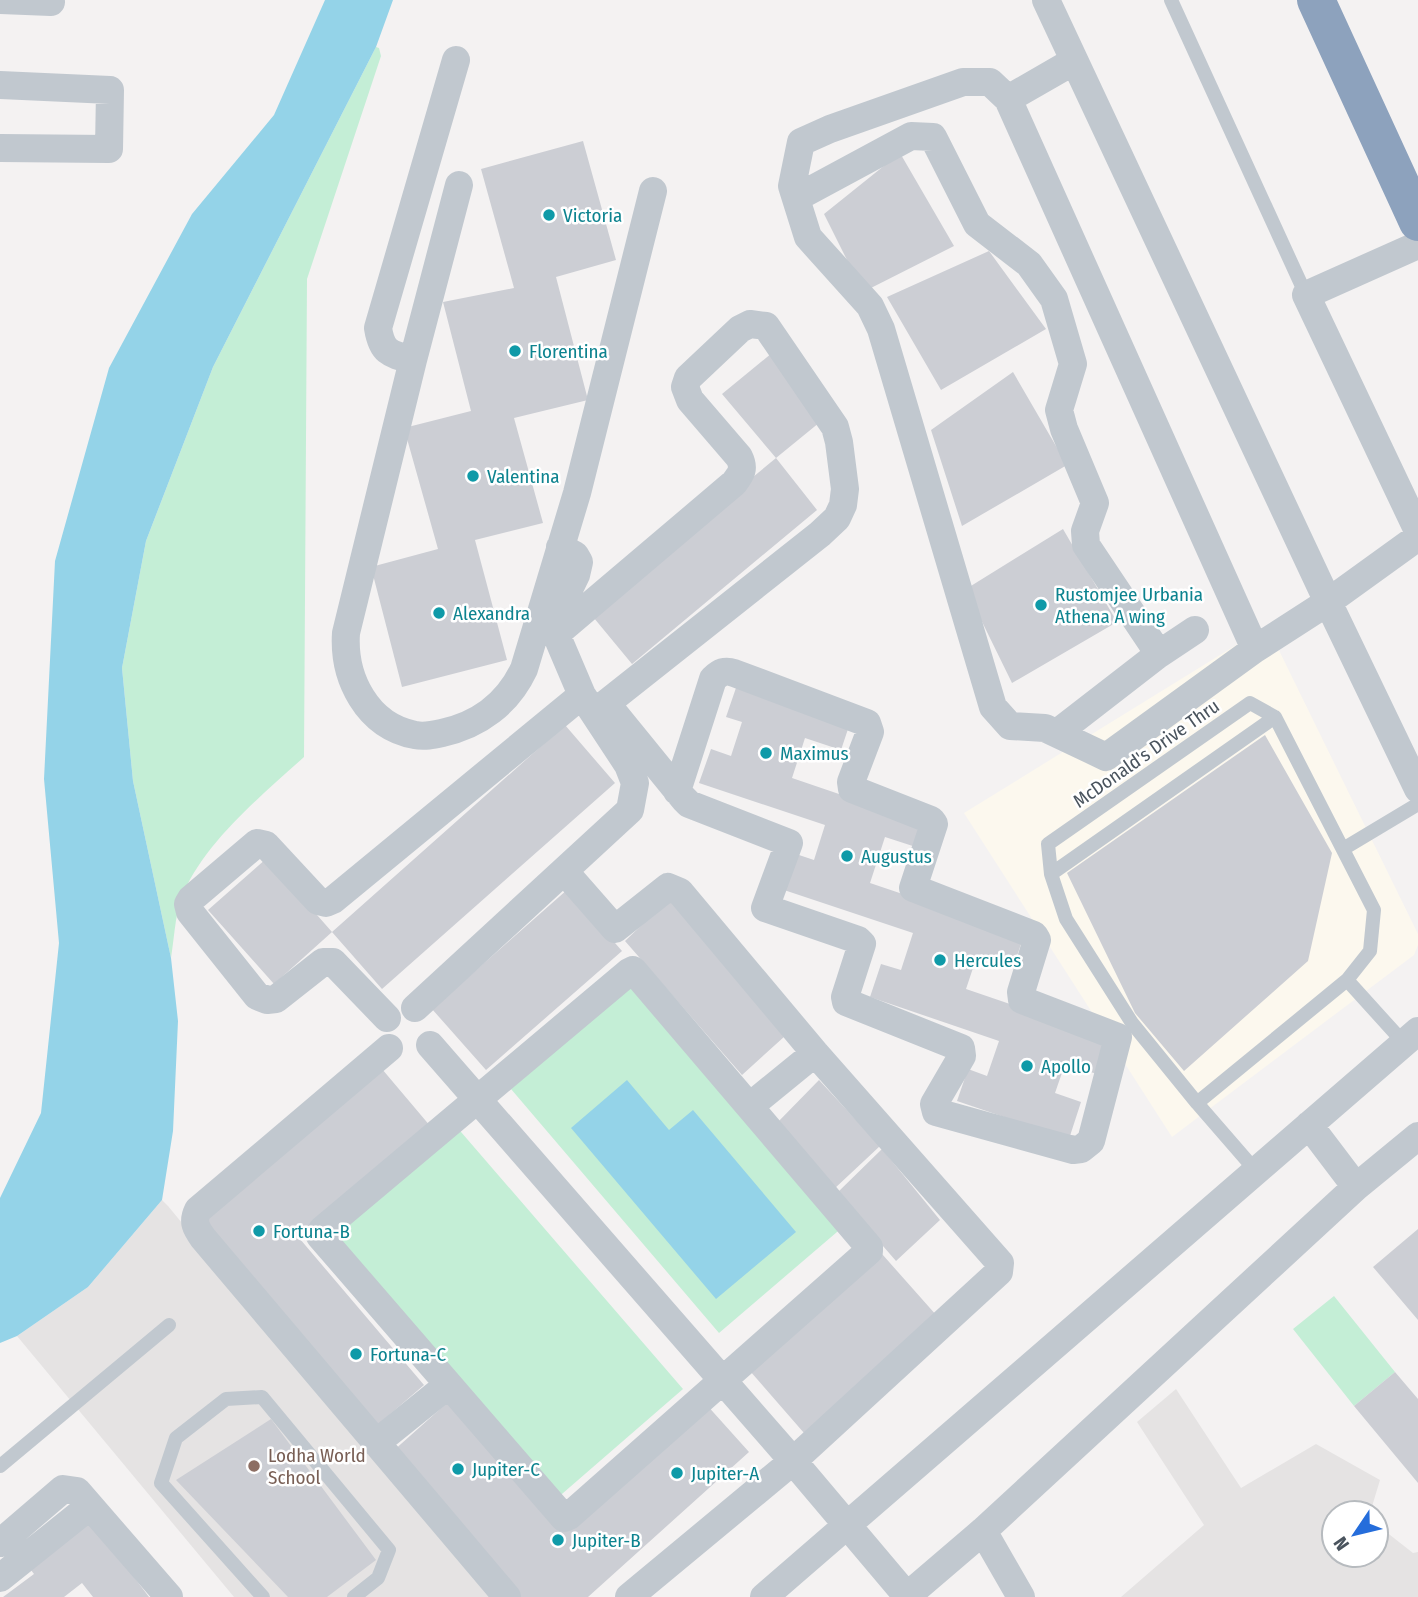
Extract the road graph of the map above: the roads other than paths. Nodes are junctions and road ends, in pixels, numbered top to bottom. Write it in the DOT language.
graph roads {
  1 [pos="0,0"];
  2 [pos="1046,0"];
  3 [pos="1171,0"];
  4 [pos="1316,0"];
  5 [pos="51,2"];
  6 [pos="456,60"];
  7 [pos="1074,61"];
  8 [pos="0,85"];
  9 [pos="1008,99"];
  10 [pos="0,148"];
  11 [pos="459,185"];
  12 [pos="653,191"];
  13 [pos="796,198"];
  14 [pos="1418,222"];
  15 [pos="1418,245"];
  16 [pos="1306,295"];
  17 [pos="413,360"];
  18 [pos="1418,531"];
  19 [pos="1418,537"];
  20 [pos="560,547"];
  21 [pos="1328,602"];
  22 [pos="1195,630"];
  23 [pos="556,634"];
  24 [pos="1255,649"];
  25 [pos="1158,654"];
  26 [pos="594,703"];
  27 [pos="1275,718"];
  28 [pos="1057,733"];
  29 [pos="1418,789"];
  30 [pos="677,790"];
  31 [pos="1418,804"];
  32 [pos="1343,849"];
  33 [pos="565,872"];
  34 [pos="1051,874"];
  35 [pos="1347,980"];
  36 [pos="415,1008"];
  37 [pos="387,1018"];
  38 [pos="1411,1037"];
  39 [pos="430,1045"];
  40 [pos="389,1048"];
  41 [pos="815,1053"];
  42 [pos="476,1100"];
  43 [pos="1197,1103"];
  44 [pos="750,1106"];
  45 [pos="1309,1125"];
  46 [pos="1418,1136"];
  47 [pos="1256,1171"];
  48 [pos="1356,1186"];
  49 [pos="169,1325"];
  50 [pos="722,1381"];
  51 [pos="448,1385"];
  52 [pos="376,1443"];
  53 [pos="793,1461"];
  54 [pos="0,1466"];
  55 [pos="90,1506"];
  56 [pos="847,1525"];
  57 [pos="983,1531"];
  58 [pos="0,1543"];
  59 [pos="0,1578"];
  60 [pos="169,1597"];
  61 [pos="263,1597"];
  62 [pos="354,1597"];
  63 [pos="507,1597"];
  64 [pos="629,1597"];
  65 [pos="764,1597"];
  66 [pos="906,1597"];
  67 [pos="1021,1597"];
  1 -- 5 [label="street"];
  2 -- 7 [label="street"];
  3 -- 16 [label="lane"];
  4 -- 14 [label="highway"];
  6 -- 17 [label="street"];
  7 -- 9 [label="street"];
  7 -- 21 [label="street"];
  8 -- 10 [label="street"];
  9 -- 13 [label="street"];
  9 -- 24 [label="street"];
  11 -- 17 [label="street"];
  12 -- 20 [label="street"];
  13 -- 25 [label="street"];
  13 -- 28 [label="street"];
  15 -- 16 [label="street"];
  16 -- 18 [label="street"];
  17 -- 20 [label="street"];
  19 -- 21 [label="street"];
  20 -- 23 [label="street"];
  21 -- 24 [label="street"];
  21 -- 29 [label="street"];
  22 -- 25 [label="street"];
  23 -- 26 [label="street"];
  23 -- 26 [label="street"];
  24 -- 28 [label="street"];
  25 -- 28 [label="street"];
  26 -- 30 [label="street"];
  26 -- 33 [label="street"];
  26 -- 37 [label="street"];
  27 -- 32 [label="lane"];
  27 -- 34 [label="lane"];
  27 -- 34 [label="lane, McDonald's Drive Thru"];
  30 -- 30 [label="street"];
  31 -- 32 [label="lane"];
  32 -- 35 [label="lane"];
  33 -- 36 [label="street"];
  33 -- 41 [label="street"];
  34 -- 43 [label="lane, McDonald's Drive Thru"];
  35 -- 38 [label="lane"];
  35 -- 43 [label="lane"];
  36 -- 37 [label="street"];
  36 -- 39 [label="street"];
  37 -- 40 [label="street"];
  38 -- 45 [label="street"];
  39 -- 40 [label="street"];
  39 -- 42 [label="street"];
  40 -- 52 [label="street"];
  41 -- 44 [label="street"];
  41 -- 53 [label="street"];
  42 -- 44 [label="street"];
  42 -- 50 [label="street"];
  42 -- 51 [label="street"];
  43 -- 47 [label="lane, McDonald's Drive Thru"];
  44 -- 50 [label="street"];
  45 -- 47 [label="street"];
  45 -- 48 [label="street"];
  46 -- 48 [label="street"];
  47 -- 56 [label="street"];
  48 -- 57 [label="street"];
  49 -- 54 [label="lane"];
  50 -- 51 [label="street"];
  50 -- 53 [label="street"];
  51 -- 52 [label="street"];
  52 -- 63 [label="street"];
  53 -- 56 [label="street"];
  53 -- 64 [label="street"];
  55 -- 58 [label="street"];
  55 -- 59 [label="street"];
  55 -- 60 [label="street"];
  56 -- 65 [label="street"];
  56 -- 66 [label="street"];
  57 -- 66 [label="street"];
  57 -- 67 [label="street"];
  61 -- 62 [label="lane"];
}
